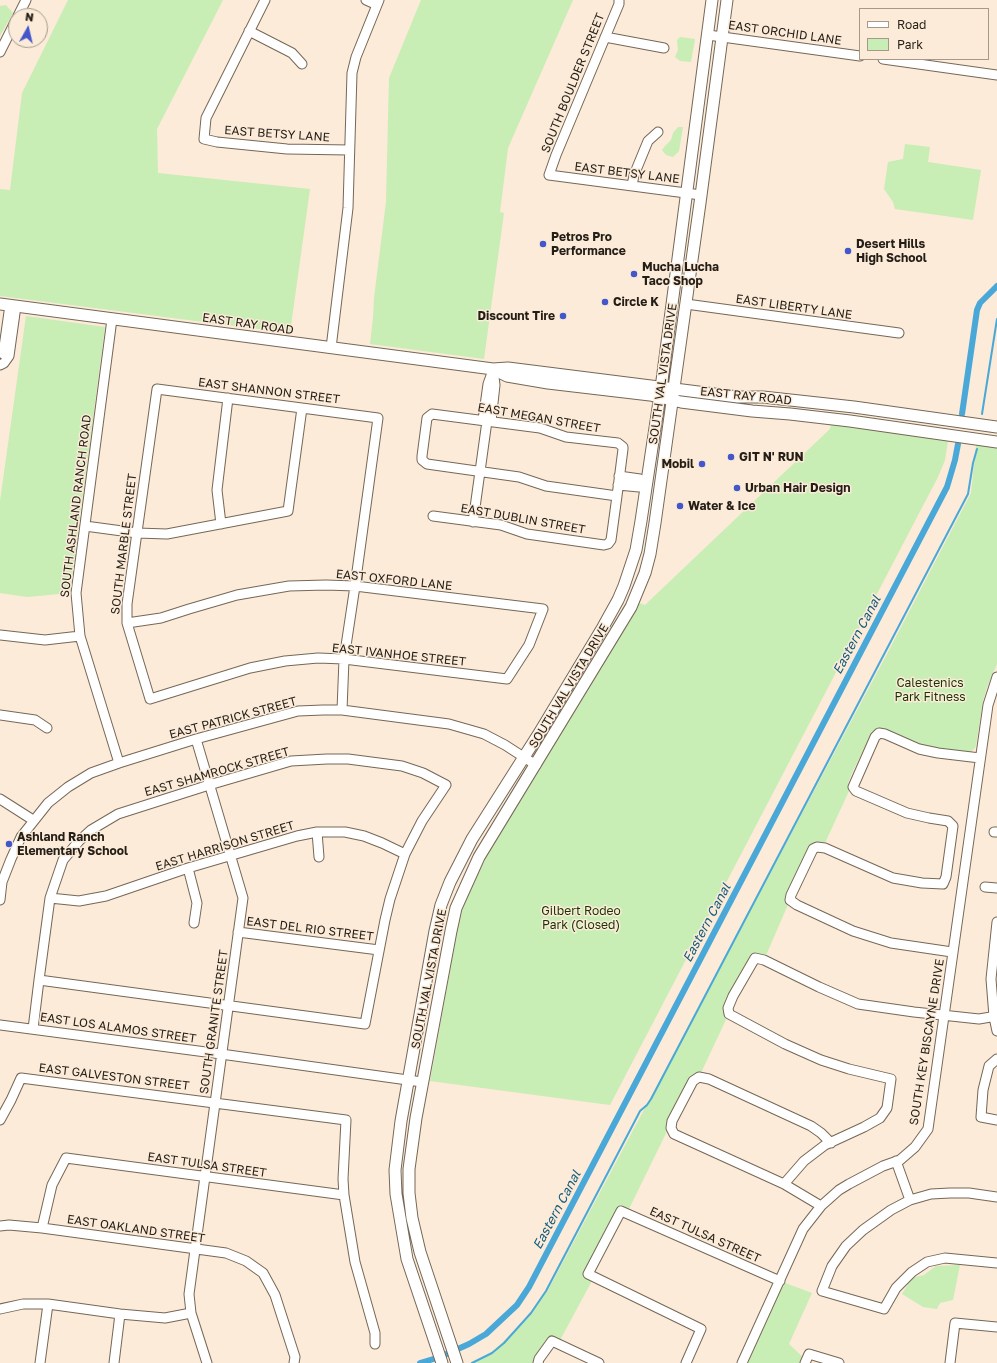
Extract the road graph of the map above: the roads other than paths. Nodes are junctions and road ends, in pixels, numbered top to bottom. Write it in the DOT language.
graph roads {
  1 [pos="265,0"];
  2 [pos="366,0"];
  3 [pos="619,0"];
  4 [pos="712,0"];
  5 [pos="727,0"];
  6 [pos="378,2"];
  7 [pos="249,31"];
  8 [pos="708,35"];
  9 [pos="8,36"];
  10 [pos="605,37"];
  11 [pos="722,37"];
  12 [pos="664,48"];
  13 [pos="0,52"];
  14 [pos="859,56"];
  15 [pos="890,60"];
  16 [pos="302,64"];
  17 [pos="997,75"];
  18 [pos="658,132"];
  19 [pos="349,150"];
  20 [pos="550,175"];
  21 [pos="632,186"];
  22 [pos="687,193"];
  23 [pos="701,195"];
  24 [pos="680,246"];
  25 [pos="688,291"];
  26 [pos="686,304"];
  27 [pos="9,305"];
  28 [pos="112,319"];
  29 [pos="899,334"];
  30 [pos="331,348"];
  31 [pos="0,365"];
  32 [pos="493,369"];
  33 [pos="157,389"];
  34 [pos="660,392"];
  35 [pos="673,395"];
  36 [pos="228,398"];
  37 [pos="854,407"];
  38 [pos="302,408"];
  39 [pos="810,416"];
  40 [pos="487,421"];
  41 [pos="997,428"];
  42 [pos="997,442"];
  43 [pos="480,471"];
  44 [pos="619,481"];
  45 [pos="646,485"];
  46 [pos="660,487"];
  47 [pos="617,496"];
  48 [pos="433,516"];
  49 [pos="473,522"];
  50 [pos="221,524"];
  51 [pos="84,526"];
  52 [pos="137,533"];
  53 [pos="355,586"];
  54 [pos="127,623"];
  55 [pos="600,631"];
  56 [pos="0,635"];
  57 [pos="80,636"];
  58 [pos="613,638"];
  59 [pos="344,659"];
  60 [pos="997,677"];
  61 [pos="507,679"];
  62 [pos="150,699"];
  63 [pos="342,710"];
  64 [pos="0,715"];
  65 [pos="47,728"];
  66 [pos="196,739"];
  67 [pos="524,758"];
  68 [pos="980,758"];
  69 [pos="119,762"];
  70 [pos="536,765"];
  71 [pos="209,785"];
  72 [pos="0,799"];
  73 [pos="33,820"];
  74 [pos="317,832"];
  75 [pos="405,854"];
  76 [pos="231,856"];
  77 [pos="320,857"];
  78 [pos="188,868"];
  79 [pos="986,887"];
  80 [pos="997,888"];
  81 [pos="50,898"];
  82 [pos="0,900"];
  83 [pos="997,922"];
  84 [pos="194,923"];
  85 [pos="238,932"];
  86 [pos="996,944"];
  87 [pos="379,950"];
  88 [pos="952,952"];
  89 [pos="39,980"];
  90 [pos="228,1005"];
  91 [pos="944,1015"];
  92 [pos="995,1016"];
  93 [pos="0,1025"];
  94 [pos="33,1029"];
  95 [pos="997,1031"];
  96 [pos="221,1054"];
  97 [pos="997,1058"];
  98 [pos="408,1080"];
  99 [pos="422,1082"];
  100 [pos="215,1102"];
  101 [pos="0,1120"];
  102 [pos="997,1120"];
  103 [pos="400,1124"];
  104 [pos="830,1143"];
  105 [pos="410,1158"];
  106 [pos="896,1161"];
  107 [pos="206,1176"];
  108 [pos="784,1184"];
  109 [pos="396,1194"];
  110 [pos="344,1195"];
  111 [pos="997,1197"];
  112 [pos="910,1200"];
  113 [pos="821,1206"];
  114 [pos="0,1226"];
  115 [pos="42,1228"];
  116 [pos="415,1232"];
  117 [pos="196,1249"];
  118 [pos="997,1263"];
  119 [pos="271,1268"];
  120 [pos="262,1273"];
  121 [pos="780,1281"];
  122 [pos="48,1304"];
  123 [pos="0,1309"];
  124 [pos="120,1314"];
  125 [pos="191,1314"];
  126 [pos="997,1327"];
  127 [pos="375,1344"];
  128 [pos="454,1355"];
  129 [pos="440,1359"];
  130 [pos="40,1363"];
  131 [pos="114,1363"];
  132 [pos="207,1363"];
  133 [pos="294,1363"];
  134 [pos="538,1363"];
  135 [pos="600,1363"];
  136 [pos="686,1363"];
  137 [pos="742,1363"];
  138 [pos="805,1363"];
  139 [pos="839,1363"];
  140 [pos="950,1363"];
  1 -- 7 [label="street"];
  2 -- 6 [label="street"];
  3 -- 10 [label="street, SOUTH BOULDER STREET"];
  4 -- 8 [label="main road, SOUTH VAL VISTA DRIVE"];
  5 -- 11 [label="main road, SOUTH VAL VISTA DRIVE"];
  6 -- 19 [label="street"];
  7 -- 16 [label="street"];
  7 -- 19 [label="street, EAST BETSY LANE"];
  8 -- 11 [label="street, EAST ORCHID LANE"];
  8 -- 22 [label="main road, SOUTH VAL VISTA DRIVE"];
  9 -- 13 [label="street"];
  10 -- 12 [label="street"];
  10 -- 20 [label="street, SOUTH BOULDER STREET"];
  11 -- 14 [label="street, EAST ORCHID LANE"];
  11 -- 23 [label="main road, SOUTH VAL VISTA DRIVE"];
  15 -- 17 [label="street"];
  18 -- 21 [label="street"];
  19 -- 30 [label="street"];
  20 -- 21 [label="street, EAST BETSY LANE"];
  21 -- 22 [label="street, EAST BETSY LANE"];
  22 -- 23 [label="street, EAST BETSY LANE"];
  22 -- 24 [label="main road, SOUTH VAL VISTA DRIVE"];
  23 -- 25 [label="main road, SOUTH VAL VISTA DRIVE"];
  24 -- 25 [label="main road"];
  24 -- 34 [label="main road, SOUTH VAL VISTA DRIVE"];
  25 -- 26 [label="main road, SOUTH VAL VISTA DRIVE"];
  26 -- 29 [label="street, EAST LIBERTY LANE"];
  26 -- 35 [label="main road, SOUTH VAL VISTA DRIVE"];
  27 -- 28 [label="main road, EAST RAY ROAD"];
  27 -- 31 [label="street"];
  28 -- 30 [label="main road, EAST RAY ROAD"];
  28 -- 51 [label="street, SOUTH ASHLAND RANCH ROAD"];
  30 -- 32 [label="main road, EAST RAY ROAD"];
  32 -- 34 [label="main road, EAST RAY ROAD"];
  32 -- 40 [label="street"];
  33 -- 36 [label="street, EAST SHANNON STREET"];
  33 -- 52 [label="street, SOUTH MARBLE STREET"];
  34 -- 35 [label="main road, EAST RAY ROAD"];
  34 -- 45 [label="main road, SOUTH VAL VISTA DRIVE"];
  35 -- 37 [label="main road, EAST RAY ROAD"];
  35 -- 39 [label="main road, EAST RAY ROAD"];
  35 -- 46 [label="main road, SOUTH VAL VISTA DRIVE"];
  36 -- 38 [label="street, EAST SHANNON STREET"];
  36 -- 50 [label="street"];
  37 -- 39 [label="main road"];
  37 -- 41 [label="main road, EAST RAY ROAD"];
  38 -- 50 [label="street"];
  38 -- 53 [label="street, EAST SHANNON STREET"];
  39 -- 42 [label="main road, EAST RAY ROAD"];
  40 -- 43 [label="street"];
  40 -- 43 [label="street, EAST MEGAN STREET"];
  40 -- 44 [label="street, EAST MEGAN STREET"];
  43 -- 47 [label="street"];
  43 -- 49 [label="street"];
  44 -- 45 [label="street"];
  44 -- 47 [label="street"];
  45 -- 46 [label="main road"];
  45 -- 55 [label="main road, SOUTH VAL VISTA DRIVE"];
  46 -- 58 [label="main road, SOUTH VAL VISTA DRIVE"];
  47 -- 49 [label="street, EAST DUBLIN STREET"];
  48 -- 49 [label="street, EAST DUBLIN STREET"];
  50 -- 52 [label="street"];
  51 -- 52 [label="street"];
  51 -- 57 [label="street, SOUTH ASHLAND RANCH ROAD"];
  52 -- 54 [label="street, SOUTH MARBLE STREET"];
  53 -- 54 [label="street, EAST OXFORD LANE"];
  53 -- 59 [label="street"];
  53 -- 61 [label="street, EAST OXFORD LANE"];
  54 -- 62 [label="street, SOUTH MARBLE STREET"];
  55 -- 58 [label="main road"];
  55 -- 67 [label="main road, SOUTH VAL VISTA DRIVE"];
  56 -- 57 [label="street"];
  57 -- 69 [label="street, SOUTH ASHLAND RANCH ROAD"];
  58 -- 70 [label="main road, SOUTH VAL VISTA DRIVE"];
  59 -- 61 [label="street, EAST IVANHOE STREET"];
  59 -- 62 [label="street, EAST IVANHOE STREET"];
  59 -- 63 [label="street"];
  60 -- 68 [label="street, SOUTH KEY BISCAYNE DRIVE"];
  63 -- 66 [label="street, EAST PATRICK STREET"];
  63 -- 67 [label="street, EAST PATRICK STREET"];
  64 -- 65 [label="street"];
  66 -- 69 [label="street, EAST PATRICK STREET"];
  66 -- 71 [label="street, SOUTH GRANITE STREET"];
  67 -- 70 [label="street, EAST PATRICK STREET"];
  67 -- 98 [label="main road, SOUTH VAL VISTA DRIVE"];
  68 -- 88 [label="street, SOUTH KEY BISCAYNE DRIVE"];
  68 -- 88 [label="street"];
  69 -- 73 [label="street"];
  70 -- 99 [label="main road, SOUTH VAL VISTA DRIVE"];
  71 -- 75 [label="street, EAST SHAMROCK STREET"];
  71 -- 76 [label="street, SOUTH GRANITE STREET"];
  71 -- 81 [label="street, EAST SHAMROCK STREET"];
  72 -- 73 [label="street"];
  73 -- 82 [label="street"];
  74 -- 75 [label="street, EAST HARRISON STREET"];
  74 -- 76 [label="street, EAST HARRISON STREET"];
  74 -- 77 [label="street"];
  75 -- 87 [label="street"];
  76 -- 78 [label="street, EAST HARRISON STREET"];
  76 -- 85 [label="street, SOUTH GRANITE STREET"];
  78 -- 81 [label="street, EAST HARRISON STREET"];
  78 -- 84 [label="street"];
  79 -- 80 [label="street"];
  81 -- 89 [label="street"];
  83 -- 86 [label="street"];
  85 -- 87 [label="street, EAST DEL RIO STREET"];
  85 -- 90 [label="street, SOUTH GRANITE STREET"];
  86 -- 92 [label="street"];
  87 -- 90 [label="street"];
  88 -- 91 [label="street, SOUTH KEY BISCAYNE DRIVE"];
  89 -- 90 [label="street"];
  89 -- 94 [label="street"];
  90 -- 96 [label="street, SOUTH GRANITE STREET"];
  91 -- 92 [label="street"];
  91 -- 104 [label="street"];
  91 -- 106 [label="street, SOUTH KEY BISCAYNE DRIVE"];
  92 -- 95 [label="street"];
  93 -- 94 [label="street, EAST LOS ALAMOS STREET"];
  94 -- 96 [label="street, EAST LOS ALAMOS STREET"];
  96 -- 98 [label="street, EAST LOS ALAMOS STREET"];
  96 -- 100 [label="street, SOUTH GRANITE STREET"];
  97 -- 102 [label="street"];
  98 -- 99 [label="street, EAST LOS ALAMOS STREET"];
  98 -- 103 [label="main road, SOUTH VAL VISTA DRIVE"];
  99 -- 105 [label="main road, SOUTH VAL VISTA DRIVE"];
  100 -- 101 [label="street, EAST GALVESTON STREET"];
  100 -- 107 [label="street, SOUTH GRANITE STREET"];
  100 -- 110 [label="street, EAST GALVESTON STREET"];
  103 -- 105 [label="main road"];
  103 -- 109 [label="main road, SOUTH VAL VISTA DRIVE"];
  104 -- 108 [label="street"];
  104 -- 108 [label="street"];
  105 -- 116 [label="main road, SOUTH VAL VISTA DRIVE"];
  106 -- 112 [label="street"];
  106 -- 113 [label="street, SOUTH KEY BISCAYNE DRIVE"];
  107 -- 110 [label="street, EAST TULSA STREET"];
  107 -- 115 [label="street, EAST TULSA STREET"];
  107 -- 117 [label="street, SOUTH GRANITE STREET"];
  108 -- 113 [label="street"];
  109 -- 116 [label="main road"];
  109 -- 129 [label="main road, SOUTH VAL VISTA DRIVE"];
  110 -- 127 [label="street"];
  111 -- 112 [label="street"];
  112 -- 118 [label="street"];
  113 -- 121 [label="street, SOUTH KEY BISCAYNE DRIVE"];
  114 -- 115 [label="street, EAST OAKLAND STREET"];
  115 -- 117 [label="street, EAST OAKLAND STREET"];
  116 -- 128 [label="main road, SOUTH VAL VISTA DRIVE"];
  117 -- 120 [label="street, EAST OAKLAND STREET"];
  117 -- 125 [label="street, SOUTH GRANITE STREET"];
  119 -- 120 [label="street"];
  120 -- 133 [label="street"];
  121 -- 136 [label="street, EAST TULSA STREET"];
  121 -- 137 [label="street, SOUTH KEY BISCAYNE DRIVE"];
  122 -- 123 [label="street"];
  122 -- 124 [label="street"];
  122 -- 130 [label="street"];
  124 -- 125 [label="street"];
  124 -- 131 [label="street"];
  125 -- 132 [label="street, SOUTH GRANITE STREET"];
  126 -- 140 [label="street"];
  134 -- 135 [label="street"];
  138 -- 139 [label="street"];
}
